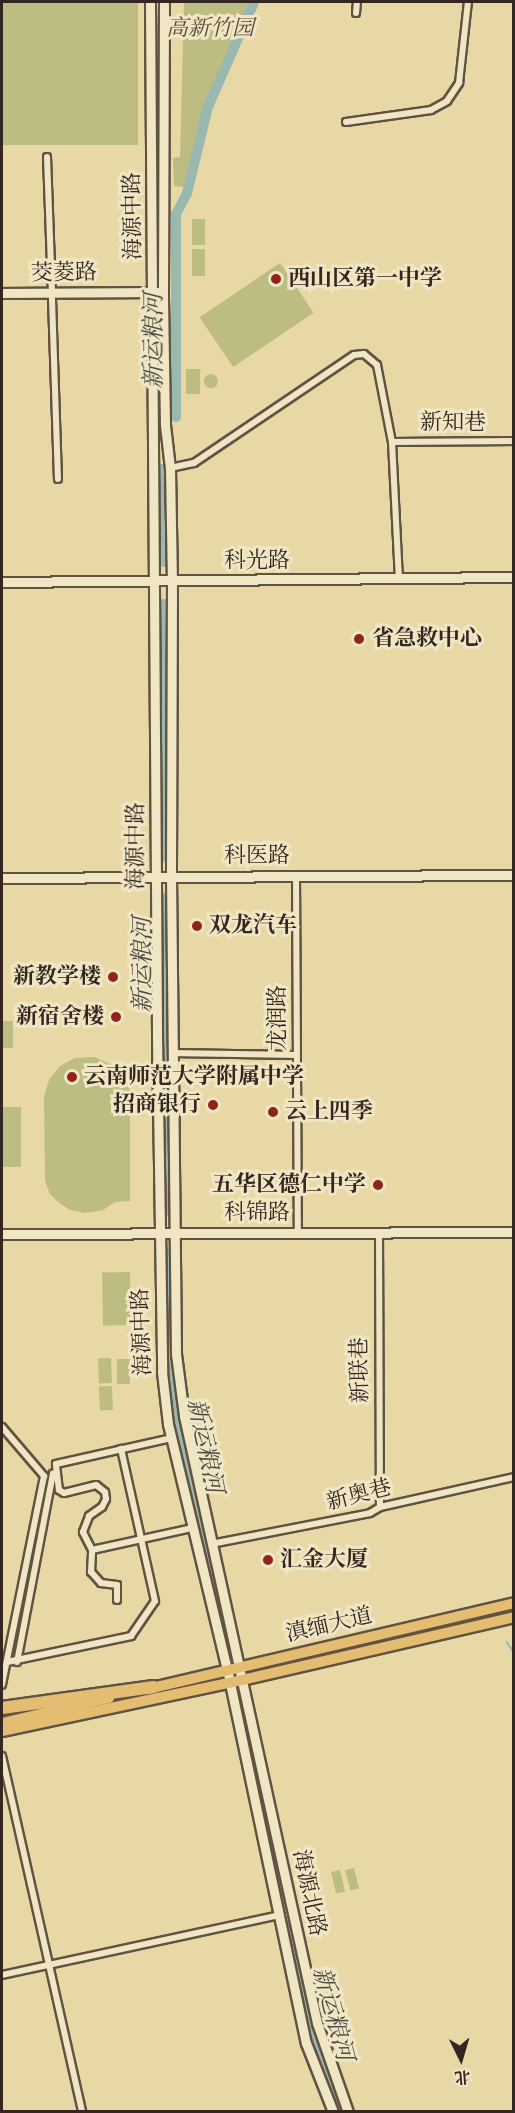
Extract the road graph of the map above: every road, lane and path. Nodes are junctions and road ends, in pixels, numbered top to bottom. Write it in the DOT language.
graph roads {
  1 [pos="150,2"];
  2 [pos="164,2"];
  3 [pos="357,2"];
  4 [pos="468,2"];
  5 [pos="356,13"];
  6 [pos="346,122"];
  7 [pos="47,157"];
  8 [pos="2,293"];
  9 [pos="158,295"];
  10 [pos="52,296"];
  11 [pos="2,299"];
  12 [pos="513,441"];
  13 [pos="392,442"];
  14 [pos="170,468"];
  15 [pos="58,478"];
  16 [pos="513,577"];
  17 [pos="154,580"];
  18 [pos="399,580"];
  19 [pos="172,581"];
  20 [pos="2,582"];
  21 [pos="513,875"];
  22 [pos="156,876"];
  23 [pos="171,876"];
  24 [pos="296,876"];
  25 [pos="2,878"];
  26 [pos="173,1053"];
  27 [pos="296,1054"];
  28 [pos="379,1232"];
  29 [pos="513,1232"];
  30 [pos="159,1233"];
  31 [pos="175,1233"];
  32 [pos="298,1233"];
  33 [pos="2,1234"];
  34 [pos="2,1427"];
  35 [pos="171,1438"];
  36 [pos="121,1449"];
  37 [pos="55,1472"];
  38 [pos="44,1476"];
  39 [pos="513,1477"];
  40 [pos="380,1507"];
  41 [pos="192,1527"];
  42 [pos="141,1539"];
  43 [pos="211,1544"];
  44 [pos="92,1550"];
  45 [pos="117,1600"];
  46 [pos="513,1603"];
  47 [pos="513,1617"];
  48 [pos="7,1662"];
  49 [pos="17,1662"];
  50 [pos="239,1667"];
  51 [pos="227,1670"];
  52 [pos="242,1680"];
  53 [pos="230,1683"];
  54 [pos="2,1685"];
  55 [pos="156,1693"];
  56 [pos="2,1713"];
  57 [pos="34,1720"];
  58 [pos="2,1731"];
  59 [pos="2,1737"];
  60 [pos="2,1756"];
  61 [pos="279,1915"];
  62 [pos="47,1965"];
  63 [pos="2,1975"];
  64 [pos="82,2112"];
  65 [pos="333,2112"];
  66 [pos="348,2112"];
  1 -- 9 [label="main road, 海源中路"];
  2 -- 9 [label="main road, 海源中路"];
  3 -- 5 [label="street"];
  4 -- 6 [label="street"];
  7 -- 10 [label="street"];
  8 -- 10 [label="main road, 茭菱路"];
  9 -- 10 [label="main road, 茭菱路"];
  9 -- 14 [label="main road, 海源中路"];
  9 -- 17 [label="main road, 海源中路"];
  10 -- 11 [label="main road, 茭菱路"];
  10 -- 15 [label="street"];
  12 -- 13 [label="street, 新知巷"];
  13 -- 14 [label="street"];
  13 -- 18 [label="street"];
  14 -- 19 [label="main road, 海源中路"];
  16 -- 18 [label="main road, 科光路"];
  17 -- 19 [label="main road, 科光路"];
  17 -- 20 [label="main road, 科光路"];
  17 -- 22 [label="main road, 海源中路"];
  18 -- 19 [label="main road, 科光路"];
  19 -- 23 [label="main road, 海源中路"];
  21 -- 24 [label="main road, 科医路"];
  22 -- 23 [label="main road, 科医路"];
  22 -- 25 [label="main road, 科医路"];
  22 -- 30 [label="main road, 海源中路"];
  23 -- 24 [label="main road, 科医路"];
  23 -- 26 [label="main road, 海源中路"];
  24 -- 27 [label="street, 龙润路"];
  26 -- 27 [label="street"];
  26 -- 31 [label="main road, 海源中路"];
  27 -- 32 [label="street, 龙润路"];
  28 -- 29 [label="main road, 科锦路"];
  28 -- 32 [label="main road, 科锦路"];
  28 -- 40 [label="street, 新联巷"];
  30 -- 31 [label="main road, 科锦路"];
  30 -- 33 [label="main road, 科锦路"];
  30 -- 35 [label="main road, 海源中路"];
  31 -- 32 [label="main road, 科锦路"];
  31 -- 43 [label="main road, 海源中路"];
  34 -- 38 [label="street"];
  35 -- 36 [label="street"];
  35 -- 41 [label="main road, 海源中路"];
  36 -- 37 [label="street"];
  36 -- 42 [label="street"];
  37 -- 38 [label="street"];
  37 -- 44 [label="street"];
  37 -- 49 [label="street"];
  38 -- 48 [label="street"];
  39 -- 40 [label="street, 新奥巷"];
  40 -- 43 [label="street, 新奥巷"];
  41 -- 42 [label="street"];
  41 -- 51 [label="main road, 海源中路"];
  42 -- 44 [label="street"];
  42 -- 49 [label="street"];
  43 -- 50 [label="main road, 海源中路"];
  44 -- 45 [label="street"];
  46 -- 50 [label="main road, 滇缅大道"];
  47 -- 52 [label="main road, 滇缅大道"];
  48 -- 49 [label="street"];
  48 -- 54 [label="street"];
  50 -- 51 [label="main road, 滇缅大道"];
  50 -- 52 [label="main road, 海源中路"];
  51 -- 53 [label="main road, 海源中路"];
  51 -- 55 [label="main road, 滇缅大道"];
  52 -- 53 [label="main road, 滇缅大道"];
  52 -- 66 [label="main road, 海源北路"];
  53 -- 55 [label="main road, 滇缅大道"];
  53 -- 61 [label="main road, 海源北路"];
  55 -- 56 [label="highway"];
  55 -- 57 [label="main road, 滇缅大道"];
  55 -- 59 [label="main road, 滇缅大道"];
  56 -- 57 [label="main road"];
  57 -- 58 [label="main road"];
  60 -- 62 [label="street"];
  61 -- 62 [label="street"];
  61 -- 65 [label="main road, 海源北路"];
  62 -- 63 [label="street"];
  62 -- 64 [label="street"];
}
